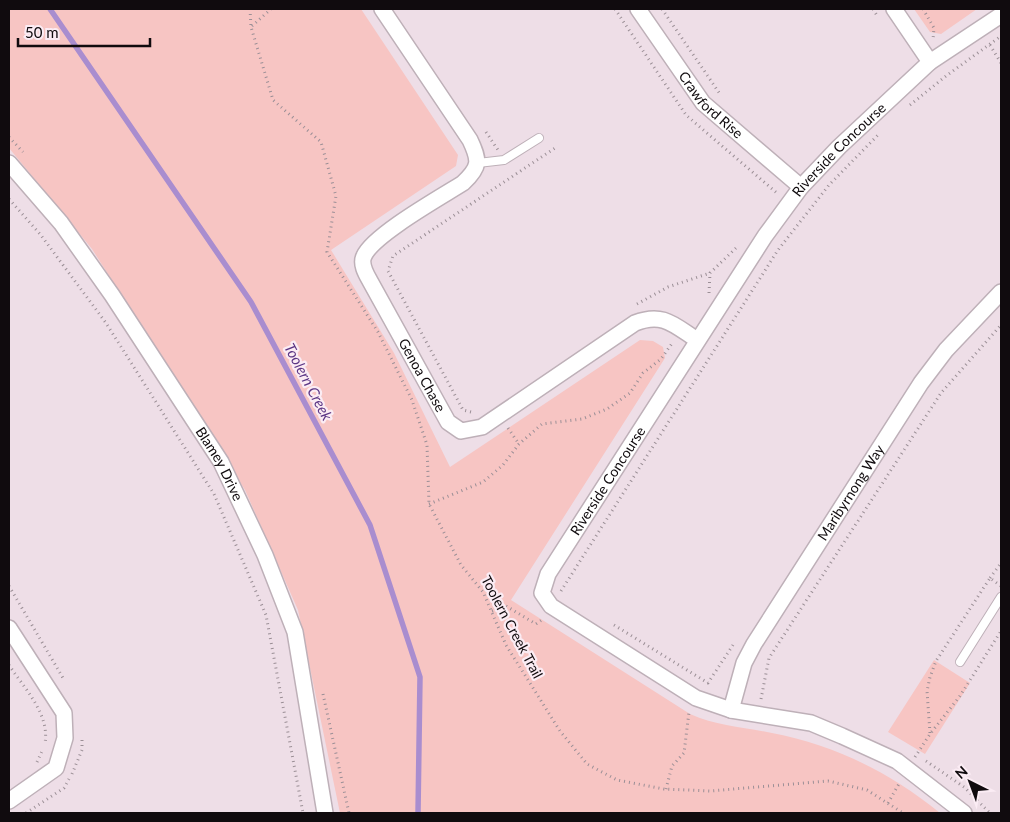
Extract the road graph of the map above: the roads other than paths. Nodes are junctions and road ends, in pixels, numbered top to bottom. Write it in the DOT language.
graph roads {
  1 [pos="382,9"];
  2 [pos="638,9"];
  3 [pos="894,9"];
  4 [pos="999,20"];
  5 [pos="930,62"];
  6 [pos="539,138"];
  7 [pos="9,163"];
  8 [pos="478,163"];
  9 [pos="801,187"];
  10 [pos="1001,292"];
  11 [pos="697,340"];
  12 [pos="1001,597"];
  13 [pos="9,628"];
  14 [pos="960,662"];
  15 [pos="731,710"];
  16 [pos="9,801"];
  17 [pos="325,813"];
  18 [pos="964,813"];
  1 -- 8 [label="street"];
  2 -- 9 [label="street, Crawford Rise"];
  3 -- 5 [label="street"];
  4 -- 5 [label="street, Riverside Concourse"];
  5 -- 9 [label="street, Riverside Concourse"];
  6 -- 8 [label="lane"];
  7 -- 17 [label="street, Blamey Drive"];
  8 -- 11 [label="street, Genoa Chase"];
  9 -- 11 [label="street, Riverside Concourse"];
  10 -- 15 [label="street, Maribyrnong Way"];
  11 -- 15 [label="street, Riverside Concourse"];
  12 -- 14 [label="lane"];
  13 -- 16 [label="street"];
  15 -- 18 [label="street"];
}
